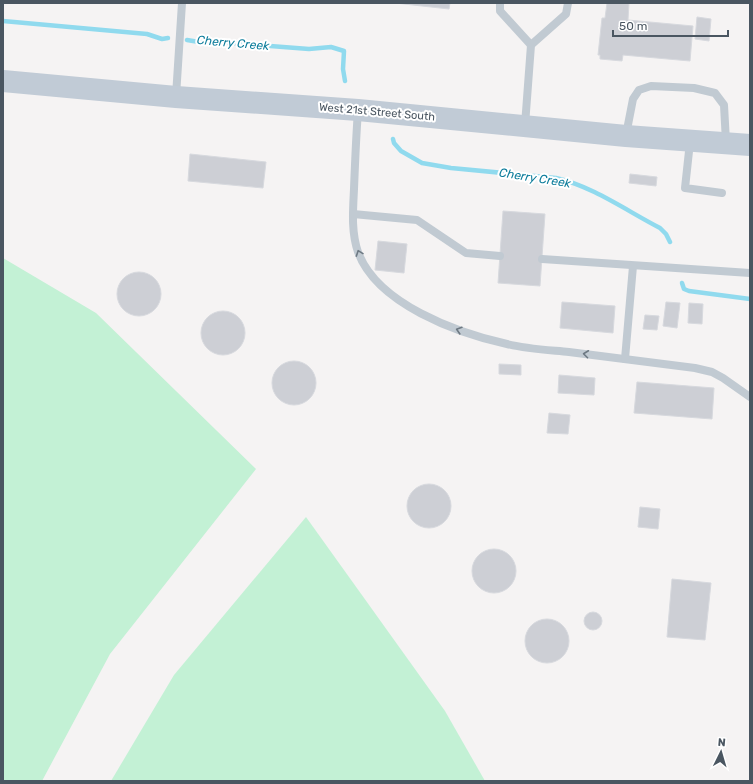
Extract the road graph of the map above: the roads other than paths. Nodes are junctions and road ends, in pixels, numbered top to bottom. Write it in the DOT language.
graph roads {
  1 [pos="182,3"];
  2 [pos="500,3"];
  3 [pos="568,3"];
  4 [pos="531,45"];
  5 [pos="3,81"];
  6 [pos="176,97"];
  7 [pos="358,110"];
  8 [pos="525,126"];
  9 [pos="626,136"];
  10 [pos="690,140"];
  11 [pos="726,143"];
  12 [pos="750,145"];
  13 [pos="722,193"];
  14 [pos="353,214"];
  15 [pos="500,256"];
  16 [pos="542,259"];
  17 [pos="633,266"];
  18 [pos="750,273"];
  19 [pos="625,359"];
  20 [pos="750,397"];
  1 -- 6 [label="lane"];
  2 -- 4 [label="lane"];
  3 -- 4 [label="lane"];
  4 -- 8 [label="lane"];
  5 -- 6 [label="main road, West 21st Street South"];
  6 -- 7 [label="main road, West 21st Street South"];
  7 -- 8 [label="main road, West 21st Street South"];
  7 -- 14 [label="lane"];
  8 -- 9 [label="main road, West 21st Street South"];
  9 -- 10 [label="main road, West 21st Street South"];
  9 -- 11 [label="lane"];
  10 -- 11 [label="main road, West 21st Street South"];
  10 -- 13 [label="lane"];
  11 -- 12 [label="main road, West 21st Street South"];
  14 -- 15 [label="lane"];
  19 -- 14 [label="lane, one-way"];
  16 -- 17 [label="lane"];
  17 -- 18 [label="lane"];
  17 -- 19 [label="lane"];
  19 -- 20 [label="lane"];
}
